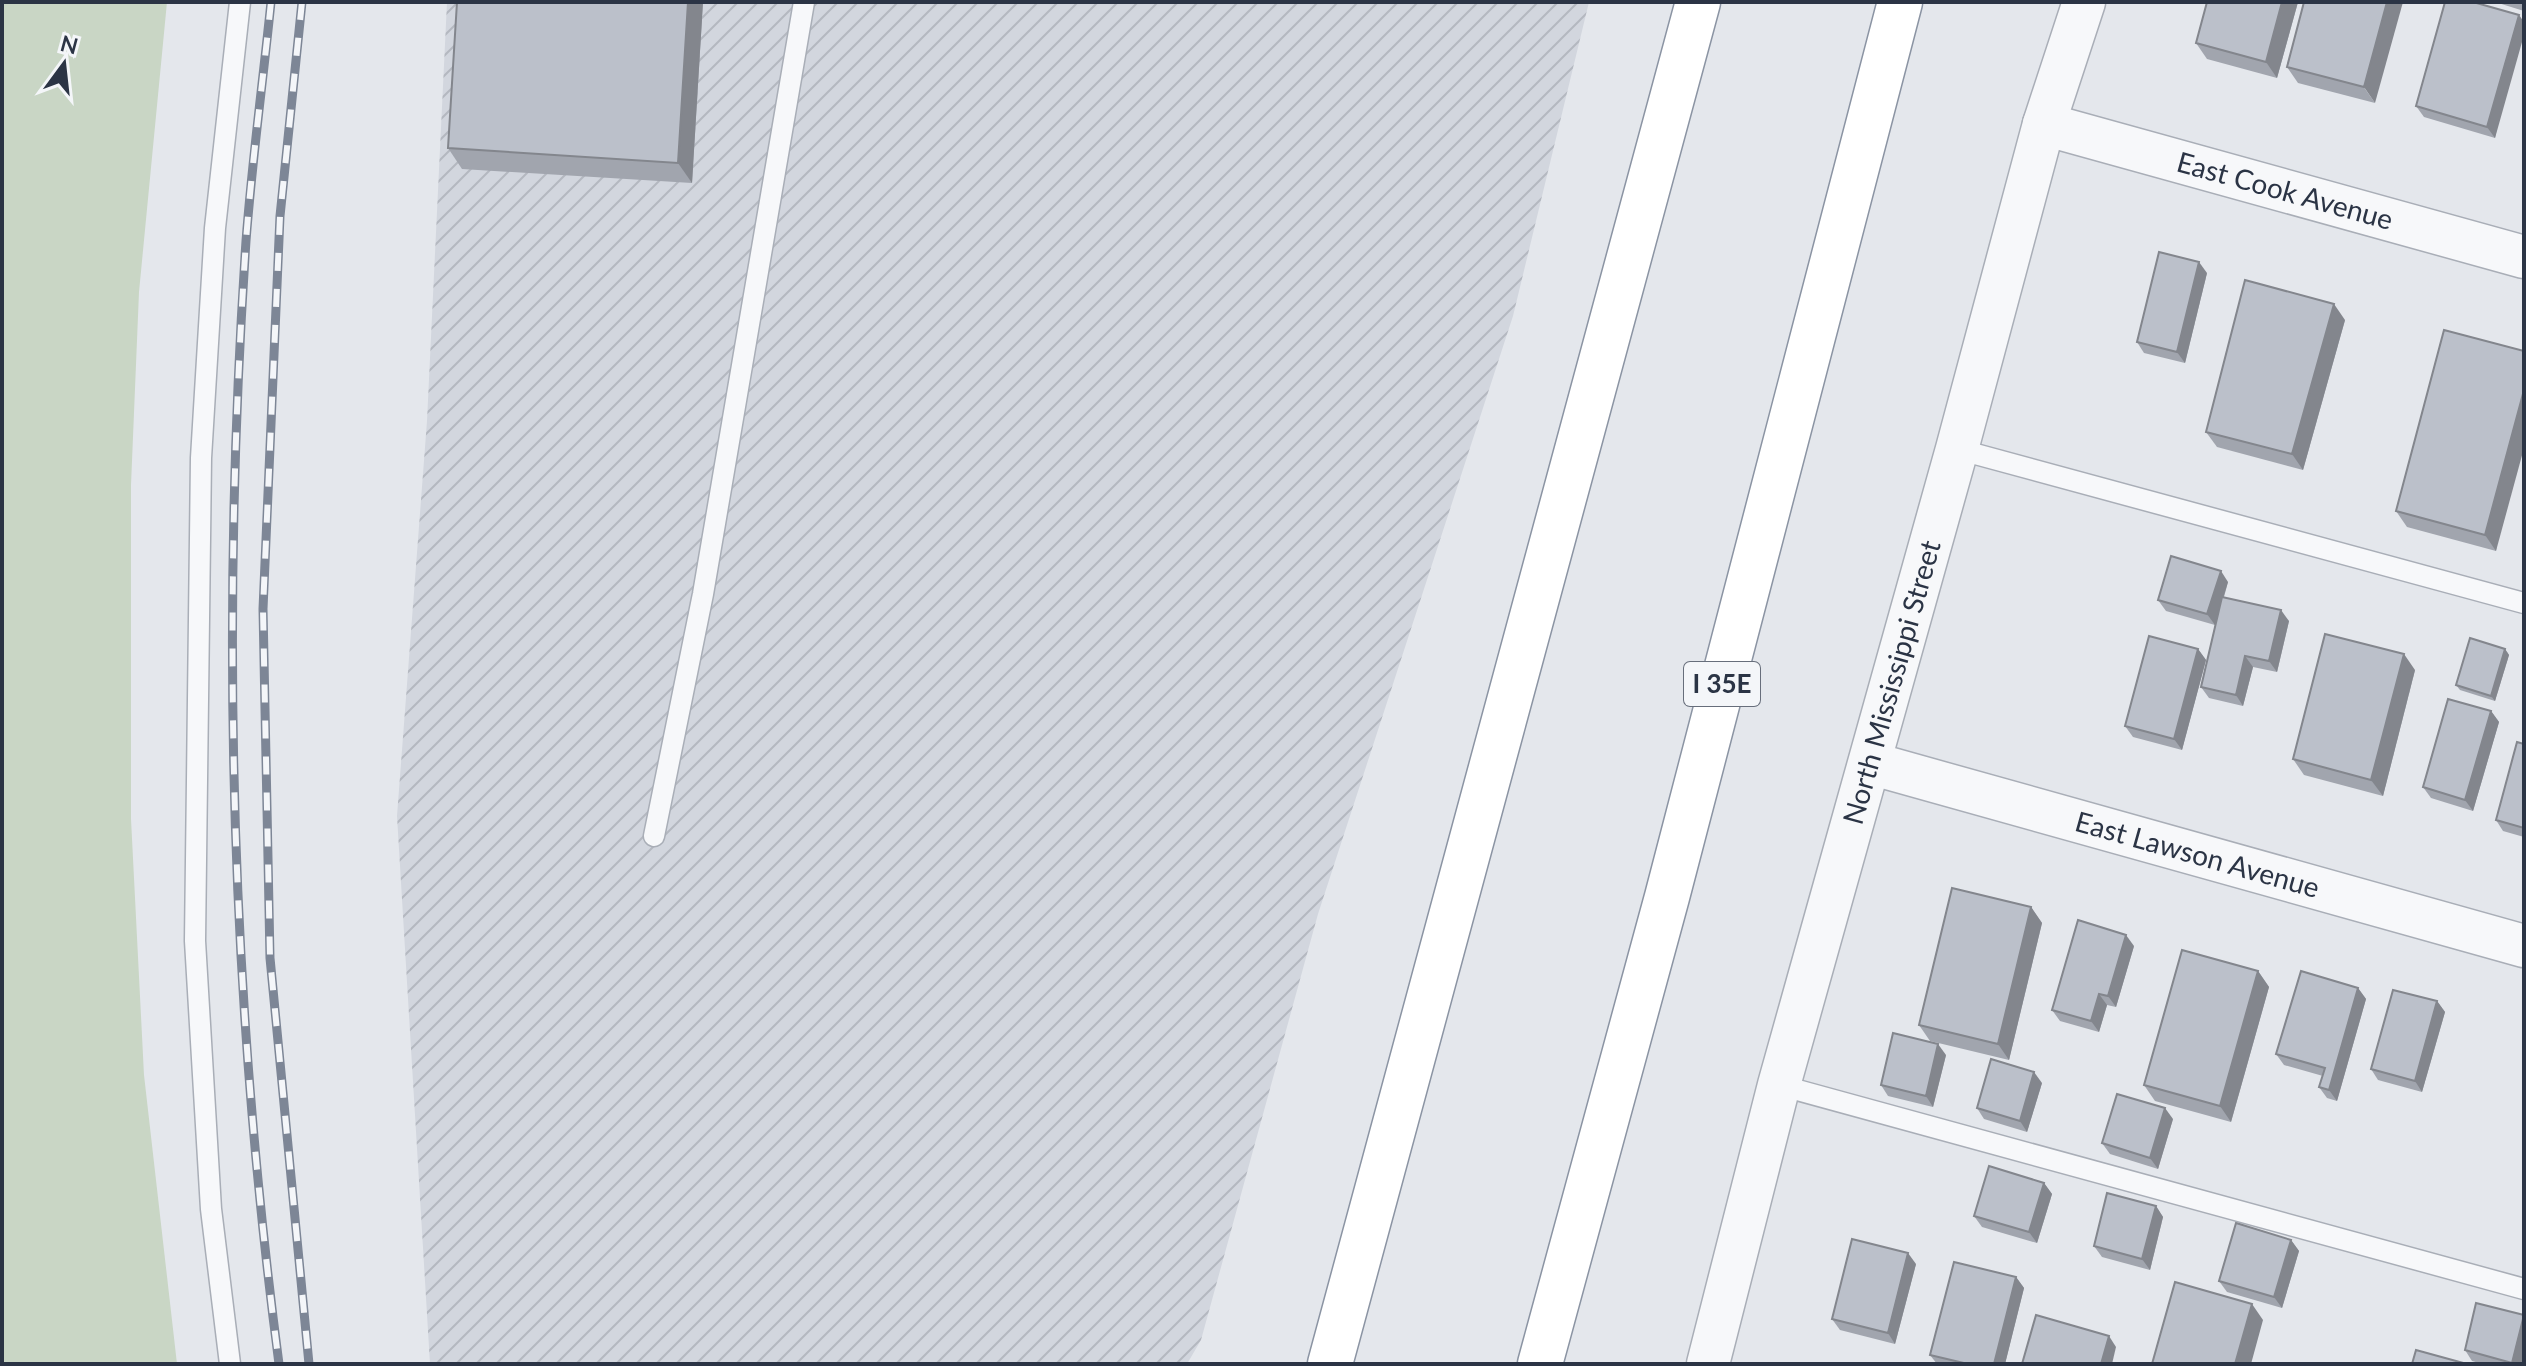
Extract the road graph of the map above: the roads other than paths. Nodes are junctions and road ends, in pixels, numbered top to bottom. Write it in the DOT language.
graph roads {
  1 [pos="240,2"];
  2 [pos="804,2"];
  3 [pos="1698,2"];
  4 [pos="1900,2"];
  5 [pos="2084,2"];
  6 [pos="2044,124"];
  7 [pos="2524,257"];
  8 [pos="1957,449"];
  9 [pos="2524,603"];
  10 [pos="1870,763"];
  11 [pos="654,836"];
  12 [pos="2524,946"];
  13 [pos="1779,1085"];
  14 [pos="2524,1289"];
  15 [pos="230,1364"];
  16 [pos="1330,1364"];
  17 [pos="1540,1364"];
  18 [pos="1708,1364"];
  1 -- 15 [label="lane"];
  2 -- 11 [label="lane"];
  3 -- 16 [label="highway"];
  4 -- 17 [label="highway, I 35E"];
  5 -- 6 [label="street, North Mississippi Street"];
  6 -- 7 [label="street, East Cook Avenue"];
  6 -- 8 [label="street, North Mississippi Street"];
  8 -- 9 [label="lane"];
  8 -- 10 [label="street, North Mississippi Street"];
  10 -- 12 [label="street, East Lawson Avenue"];
  10 -- 13 [label="street, North Mississippi Street"];
  13 -- 14 [label="lane"];
  13 -- 18 [label="street, North Mississippi Street"];
}
